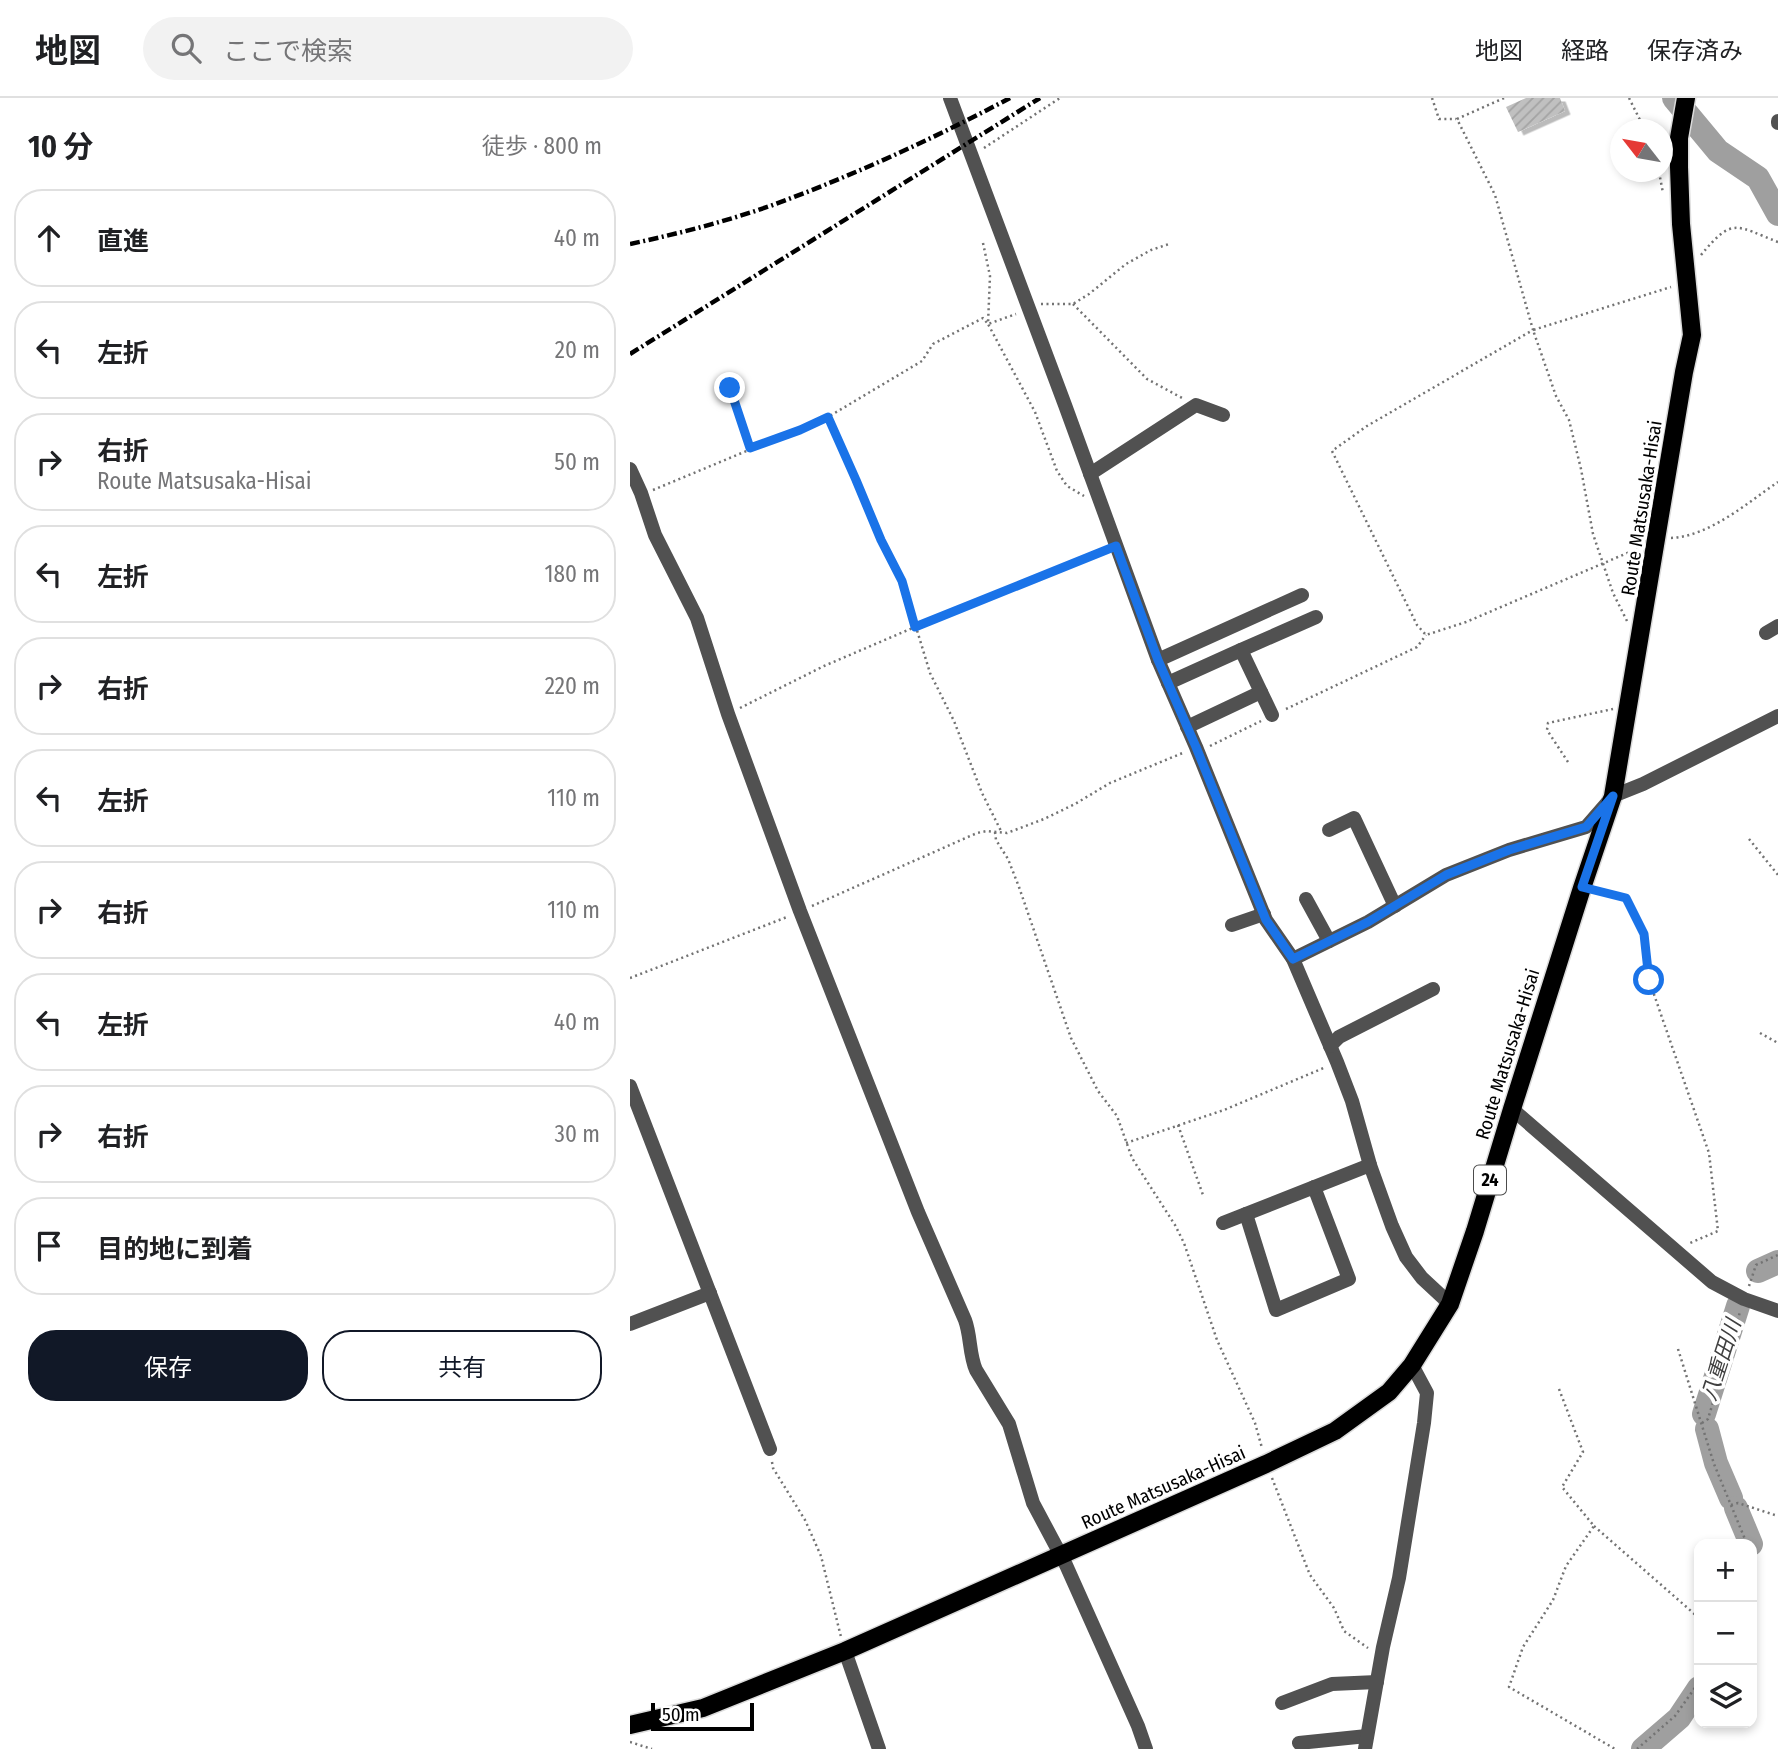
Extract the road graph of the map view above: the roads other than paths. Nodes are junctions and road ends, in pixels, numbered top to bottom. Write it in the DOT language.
graph roads {
  1 [pos="950,98"];
  2 [pos="1685,101"];
  3 [pos="1223,415"];
  4 [pos="630,469"];
  5 [pos="1090,474"];
  6 [pos="1302,595"];
  7 [pos="1316,617"];
  8 [pos="1241,650"];
  9 [pos="1158,660"];
  10 [pos="1168,682"];
  11 [pos="1261,692"];
  12 [pos="1272,715"];
  13 [pos="1778,716"];
  14 [pos="1187,727"];
  15 [pos="1613,796"];
  16 [pos="1329,830"];
  17 [pos="1306,899"];
  18 [pos="1395,906"];
  19 [pos="1264,914"];
  20 [pos="1232,925"];
  21 [pos="1329,941"];
  22 [pos="1293,959"];
  23 [pos="1433,989"];
  24 [pos="1330,1046"];
  25 [pos="630,1086"];
  26 [pos="1511,1109"];
  27 [pos="1370,1165"];
  28 [pos="1314,1187"];
  29 [pos="1246,1214"];
  30 [pos="1223,1223"];
  31 [pos="710,1293"];
  32 [pos="1450,1304"];
  33 [pos="1778,1311"];
  34 [pos="630,1324"];
  35 [pos="1412,1365"];
  36 [pos="770,1449"];
  37 [pos="1061,1556"];
  38 [pos="845,1651"];
  39 [pos="1377,1682"];
  40 [pos="1282,1703"];
  41 [pos="630,1725"];
  42 [pos="1366,1742"];
  43 [pos="1299,1744"];
  44 [pos="879,1749"];
  45 [pos="1146,1749"];
  1 -- 5 [label="street"];
  2 -- 15 [label="main road, Route Matsusaka-Hisai / 24"];
  3 -- 5 [label="street"];
  4 -- 37 [label="street"];
  5 -- 9 [label="street"];
  6 -- 9 [label="street"];
  7 -- 8 [label="street"];
  8 -- 10 [label="street"];
  8 -- 11 [label="street"];
  9 -- 10 [label="street"];
  10 -- 14 [label="street"];
  11 -- 12 [label="street"];
  11 -- 14 [label="street"];
  13 -- 15 [label="street"];
  14 -- 19 [label="street"];
  15 -- 18 [label="street"];
  15 -- 26 [label="main road, Route Matsusaka-Hisai / 24"];
  16 -- 18 [label="street"];
  17 -- 21 [label="street"];
  18 -- 21 [label="street"];
  19 -- 20 [label="street"];
  19 -- 22 [label="street"];
  21 -- 22 [label="street"];
  22 -- 24 [label="street"];
  23 -- 24 [label="street"];
  24 -- 27 [label="street"];
  25 -- 31 [label="street"];
  26 -- 32 [label="main road, Route Matsusaka-Hisai / 24"];
  26 -- 33 [label="street"];
  27 -- 28 [label="street"];
  27 -- 32 [label="street"];
  28 -- 29 [label="street"];
  28 -- 29 [label="street"];
  29 -- 30 [label="street"];
  31 -- 34 [label="street"];
  31 -- 36 [label="street"];
  32 -- 35 [label="main road, Route Matsusaka-Hisai / 24"];
  35 -- 37 [label="main road, Route Matsusaka-Hisai / 24"];
  35 -- 39 [label="street"];
  37 -- 38 [label="main road, Route Matsusaka-Hisai / 24"];
  37 -- 45 [label="street"];
  38 -- 41 [label="main road, Route Matsusaka-Hisai / 24"];
  38 -- 44 [label="street"];
  39 -- 40 [label="street"];
  39 -- 42 [label="street"];
  42 -- 43 [label="street"];
}
